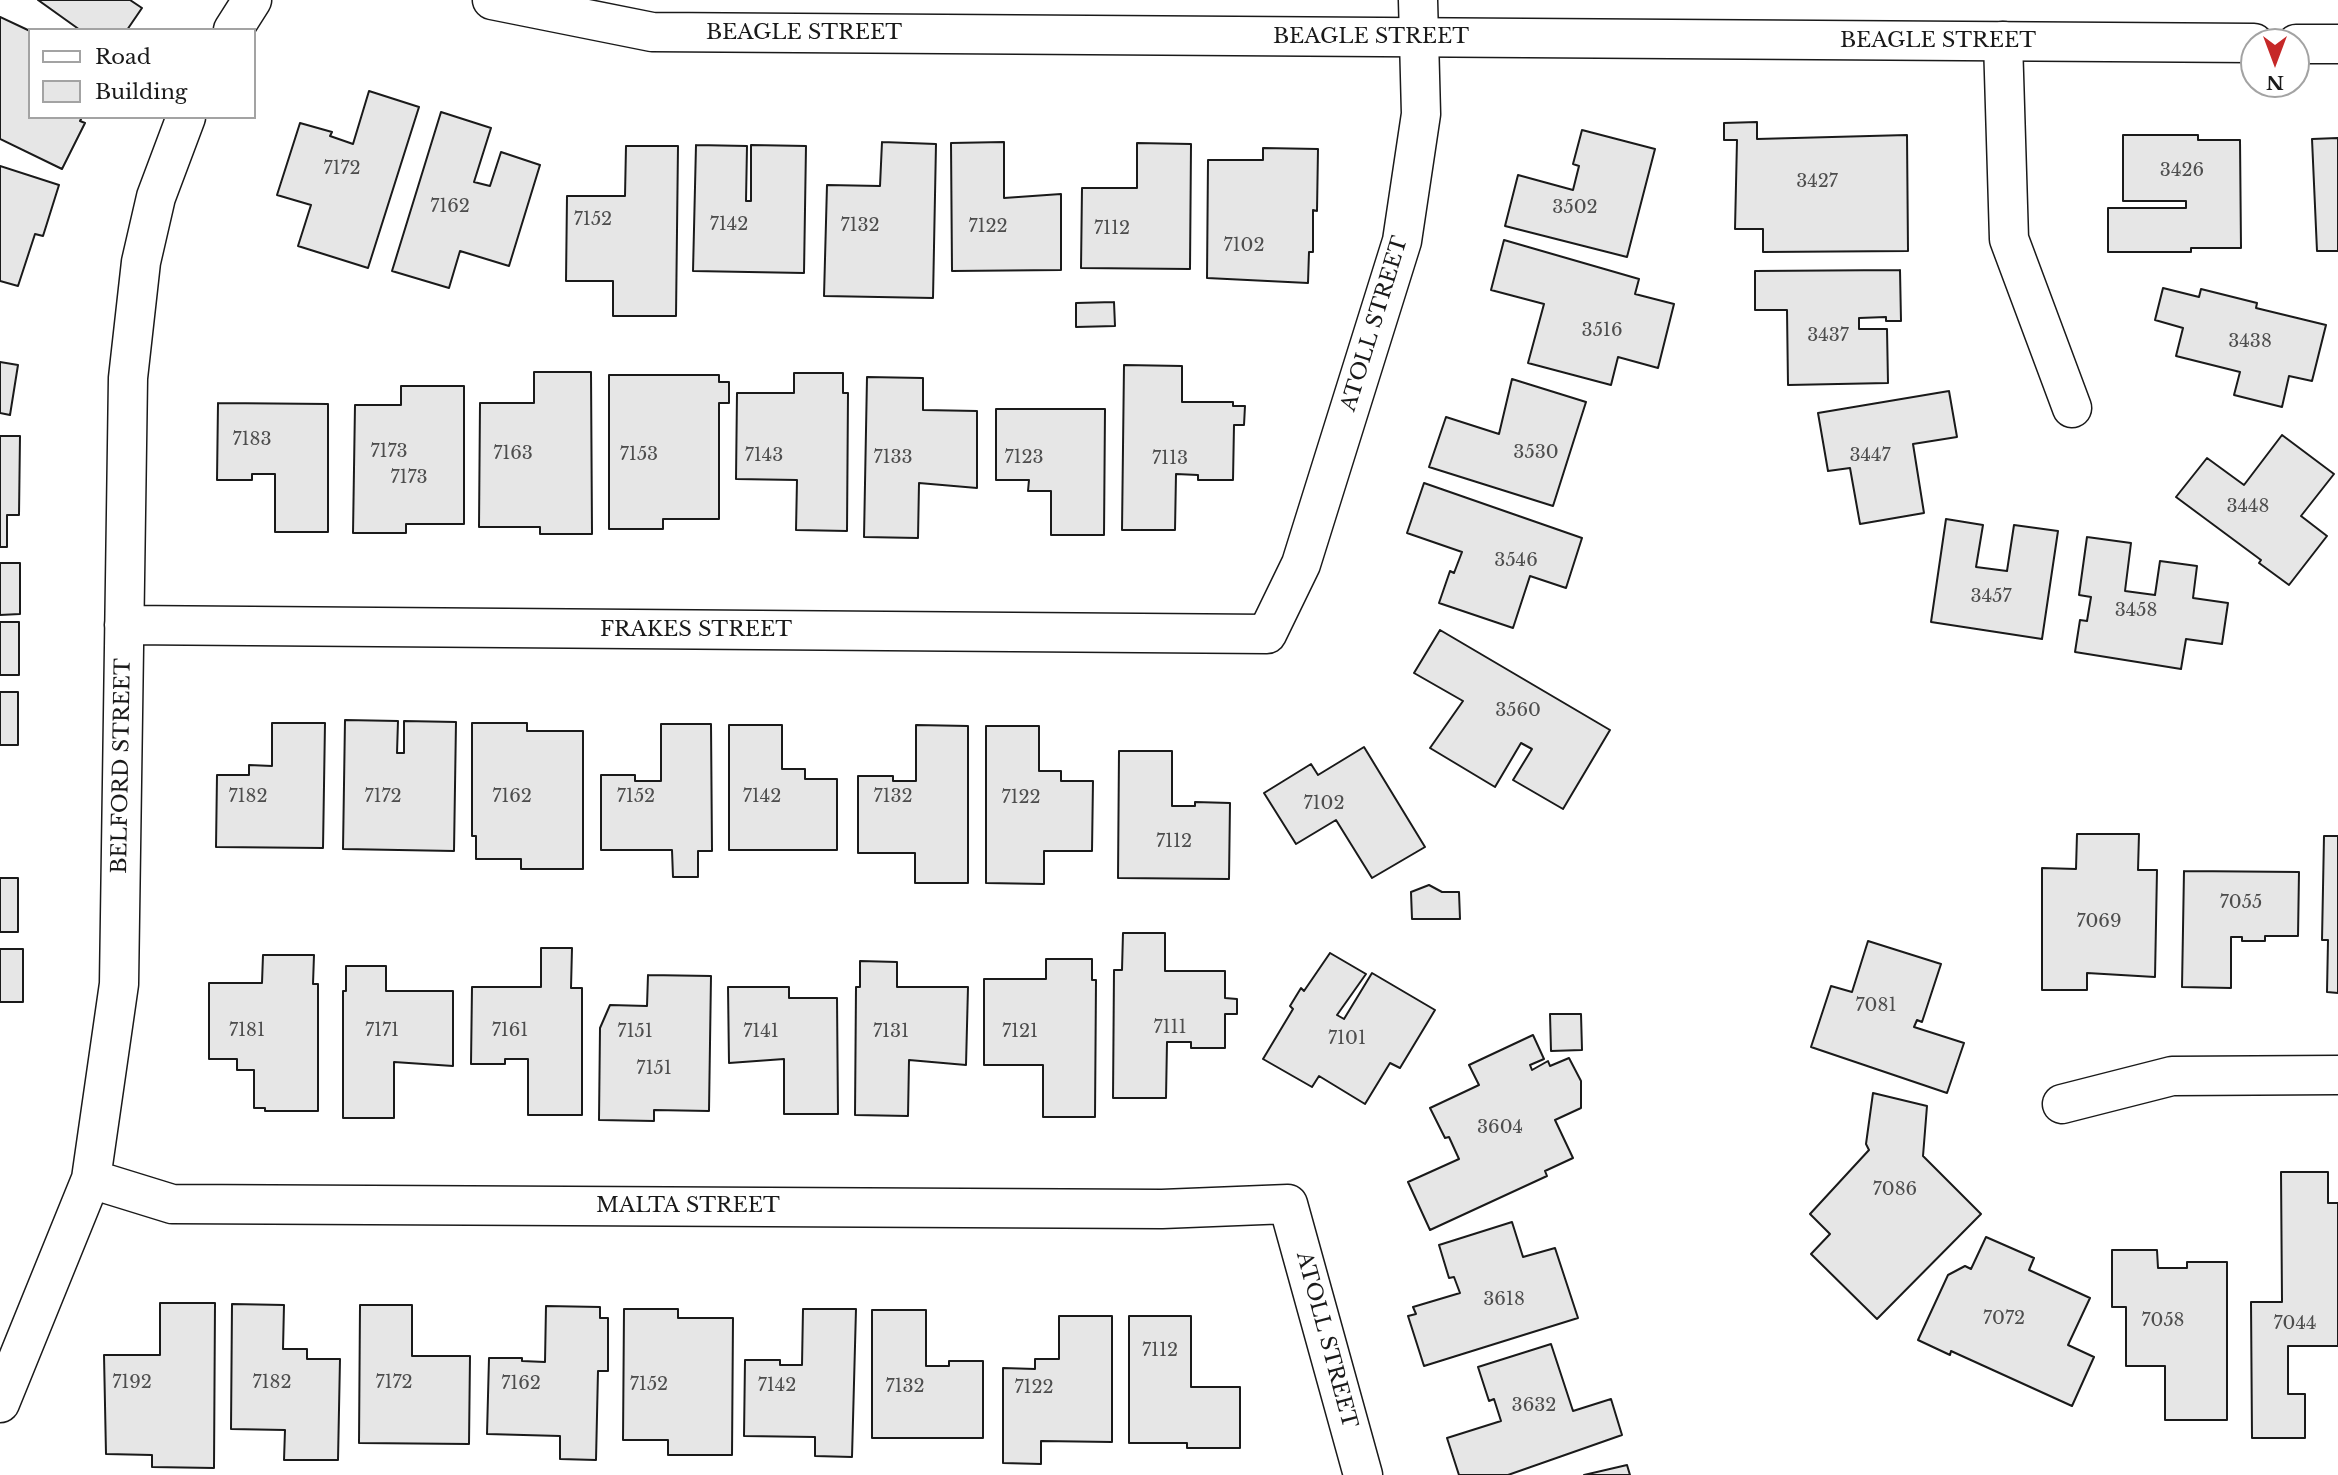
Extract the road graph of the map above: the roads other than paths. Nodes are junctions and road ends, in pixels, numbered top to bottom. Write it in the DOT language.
graph roads {
  1 [pos="252,0"];
  2 [pos="492,0"];
  3 [pos="1418,19"];
  4 [pos="234,28"];
  5 [pos="2003,41"];
  6 [pos="2240,43"];
  7 [pos="2310,44"];
  8 [pos="2338,44"];
  9 [pos="185,119"];
  10 [pos="2072,408"];
  11 [pos="124,625"];
  12 [pos="1267,634"];
  13 [pos="2338,1075"];
  14 [pos="2062,1104"];
  15 [pos="91,1179"];
  16 [pos="1288,1205"];
  17 [pos="0,1403"];
  18 [pos="1363,1475"];
  1 -- 4 [label="street"];
  2 -- 3 [label="street, BEAGLE STREET"];
  3 -- 5 [label="street, BEAGLE STREET"];
  3 -- 12 [label="street, ATOLL STREET"];
  5 -- 6 [label="street, BEAGLE STREET"];
  5 -- 10 [label="street"];
  7 -- 8 [label="street"];
  9 -- 11 [label="street, BELFORD STREET"];
  11 -- 12 [label="street, FRAKES STREET"];
  11 -- 15 [label="street, BELFORD STREET"];
  13 -- 14 [label="street"];
  15 -- 16 [label="street, MALTA STREET"];
  15 -- 17 [label="street, BELFORD STREET"];
  16 -- 18 [label="street, ATOLL STREET"];
}
